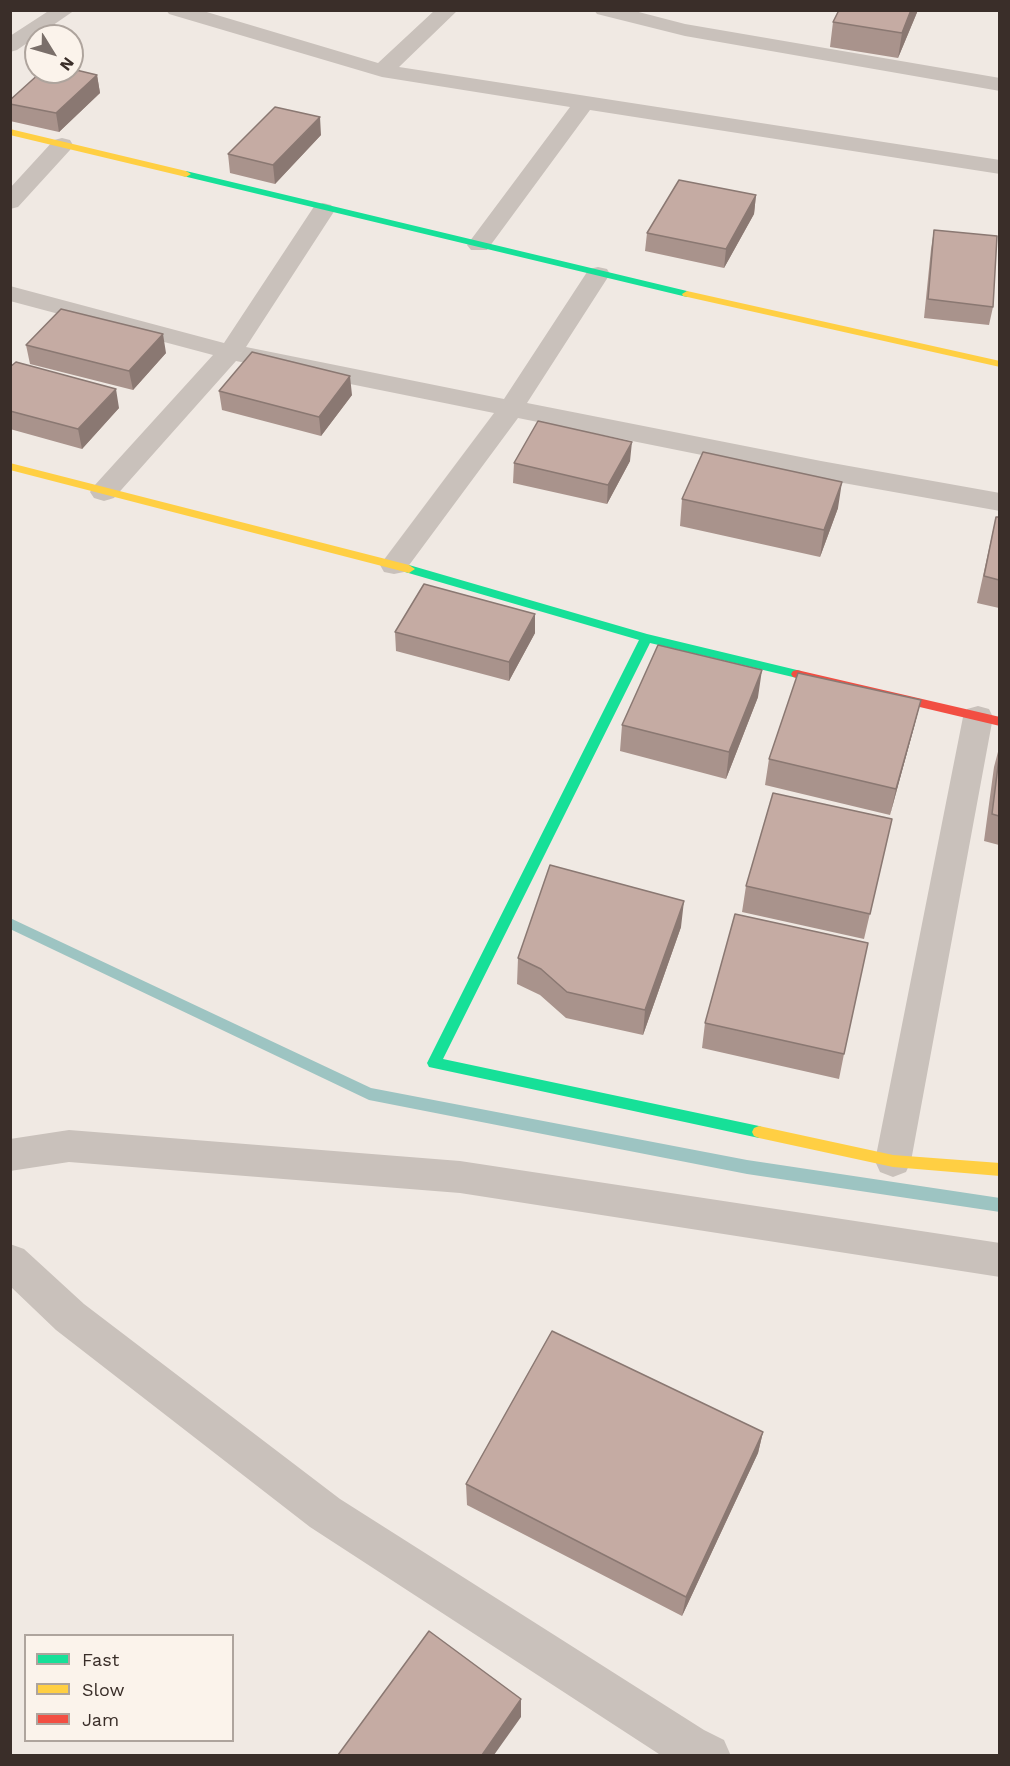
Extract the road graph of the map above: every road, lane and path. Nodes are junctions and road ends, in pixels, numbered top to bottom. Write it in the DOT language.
graph roads {
  1 [pos="65,10"];
  2 [pos="448,10"];
  3 [pos="604,10"];
  4 [pos="179,11"];
  5 [pos="10,46"];
  6 [pos="382,71"];
  7 [pos="999,85"];
  8 [pos="584,103"];
  9 [pos="10,132"];
  10 [pos="62,145"];
  11 [pos="999,168"];
  12 [pos="10,201"];
  13 [pos="323,210"];
  14 [pos="479,245"];
  15 [pos="598,274"];
  16 [pos="10,293"];
  17 [pos="230,352"];
  18 [pos="999,364"];
  19 [pos="510,410"];
  20 [pos="10,466"];
  21 [pos="104,492"];
  22 [pos="999,502"];
  23 [pos="394,565"];
  24 [pos="646,638"];
  25 [pos="989,719"];
  26 [pos="10,1155"];
  27 [pos="893,1161"];
  28 [pos="999,1170"];
  29 [pos="999,1260"];
  30 [pos="10,1261"];
  31 [pos="708,1755"];
  1 -- 5 [label="street"];
  2 -- 6 [label="street"];
  3 -- 7 [label="street"];
  4 -- 6 [label="street"];
  6 -- 8 [label="street"];
  8 -- 11 [label="street"];
  8 -- 14 [label="street"];
  9 -- 10 [label="street"];
  10 -- 12 [label="street"];
  10 -- 13 [label="street"];
  13 -- 14 [label="street"];
  13 -- 17 [label="street"];
  14 -- 15 [label="street"];
  15 -- 18 [label="street"];
  15 -- 19 [label="street"];
  16 -- 17 [label="street"];
  17 -- 19 [label="street"];
  17 -- 21 [label="street"];
  19 -- 22 [label="street"];
  19 -- 23 [label="street"];
  20 -- 21 [label="street"];
  21 -- 23 [label="street"];
  23 -- 24 [label="street"];
  24 -- 25 [label="street"];
  24 -- 27 [label="street"];
  25 -- 27 [label="street"];
  26 -- 29 [label="street"];
  27 -- 28 [label="street"];
  30 -- 31 [label="street"];
}
